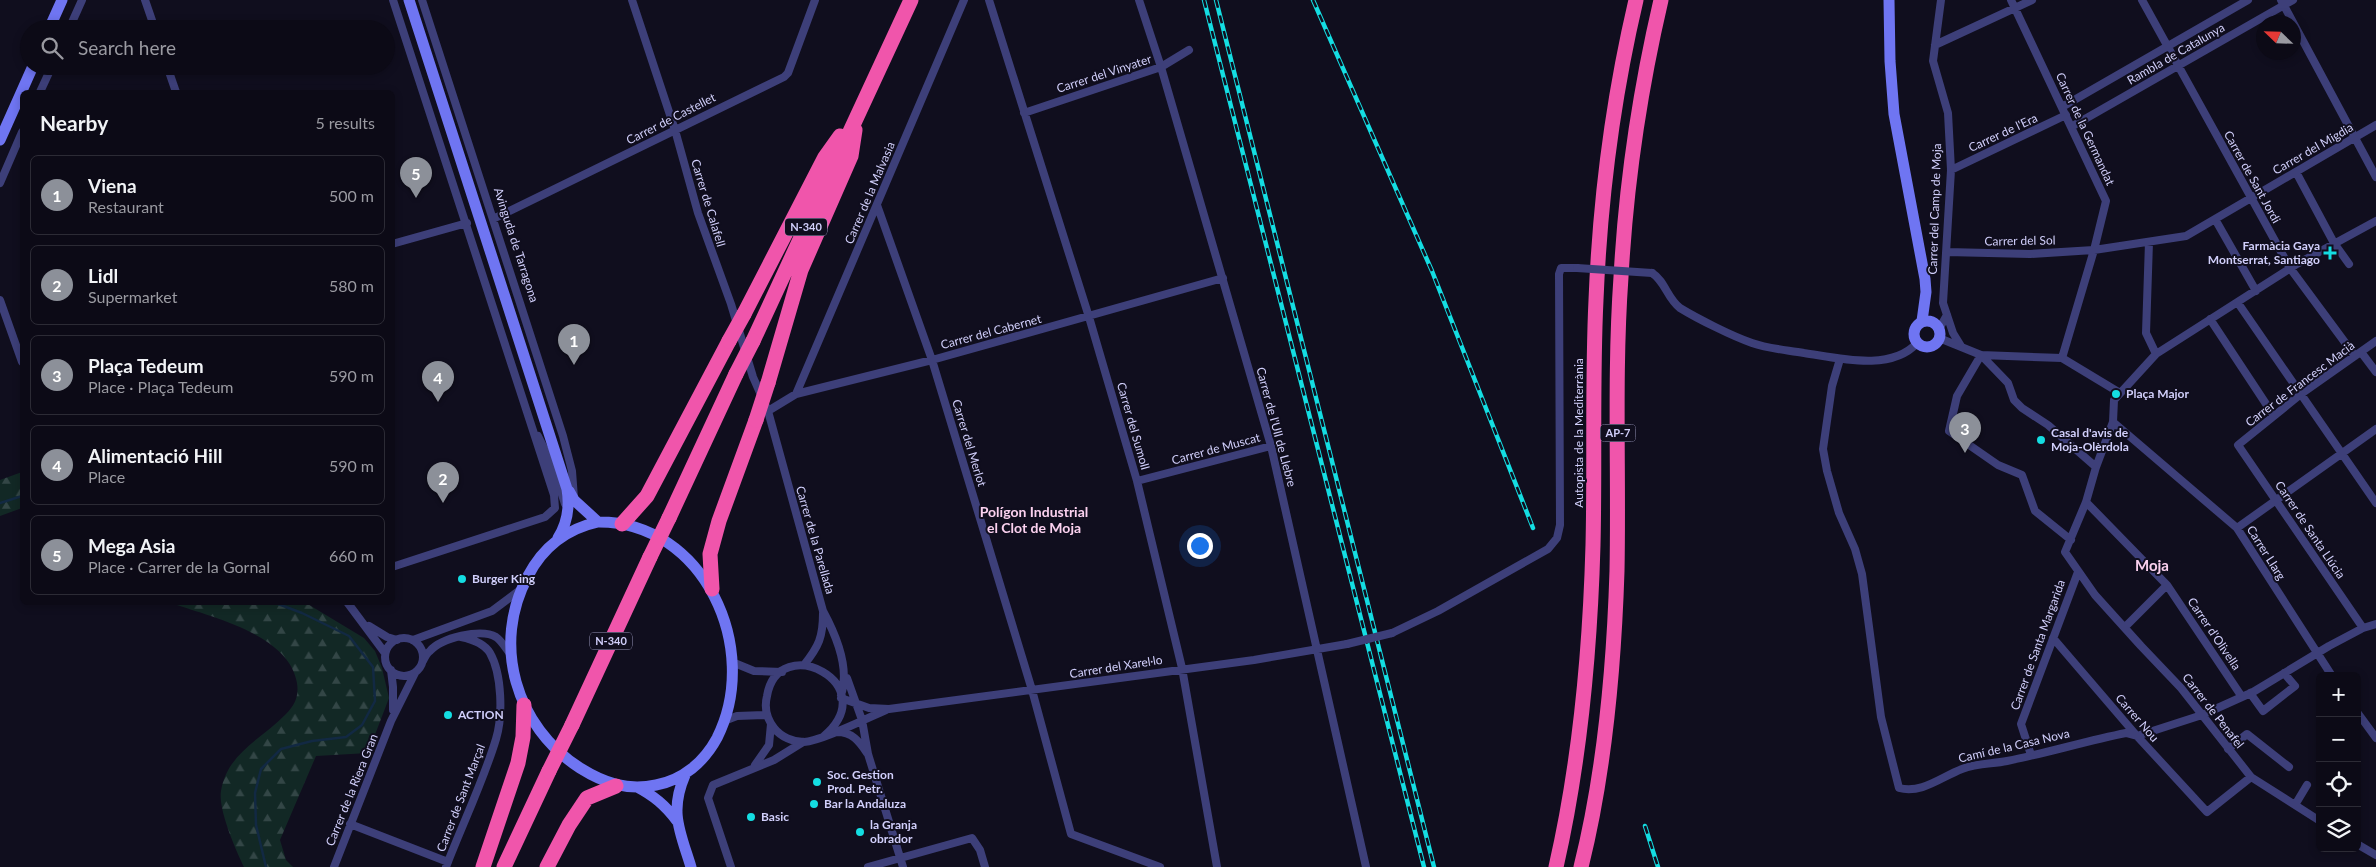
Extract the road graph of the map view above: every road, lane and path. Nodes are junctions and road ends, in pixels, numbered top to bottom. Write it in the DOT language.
graph roads {
  1 [pos="62,0"];
  2 [pos="82,0"];
  3 [pos="145,0"];
  4 [pos="393,0"];
  5 [pos="409,0"];
  6 [pos="422,0"];
  7 [pos="632,0"];
  8 [pos="815,0"];
  9 [pos="911,0"];
  10 [pos="964,0"];
  11 [pos="989,0"];
  12 [pos="1139,0"];
  13 [pos="1636,0"];
  14 [pos="1661,0"];
  15 [pos="1889,0"];
  16 [pos="1941,0"];
  17 [pos="2011,0"];
  18 [pos="2032,0"];
  19 [pos="2142,0"];
  20 [pos="2248,0"];
  21 [pos="2292,0"];
  22 [pos="2282,2"];
  23 [pos="2016,8"];
  24 [pos="53,20"];
  25 [pos="73,20"];
  26 [pos="152,20"];
  27 [pos="1935,45"];
  28 [pos="2168,46"];
  29 [pos="1189,50"];
  30 [pos="2178,66"];
  31 [pos="1161,67"];
  32 [pos="29,75"];
  33 [pos="48,75"];
  34 [pos="170,75"];
  35 [pos="22,90"];
  36 [pos="41,90"];
  37 [pos="175,90"];
  38 [pos="20,95"];
  39 [pos="2062,107"];
  40 [pos="858,112"];
  41 [pos="1024,112"];
  42 [pos="2066,115"];
  43 [pos="2376,125"];
  44 [pos="2071,127"];
  45 [pos="675,130"];
  46 [pos="20,137"];
  47 [pos="2355,138"];
  48 [pos="0,140"];
  49 [pos="1950,170"];
  50 [pos="2296,172"];
  51 [pos="2376,177"];
  52 [pos="0,182"];
  53 [pos="2252,198"];
  54 [pos="877,205"];
  55 [pos="493,219"];
  56 [pos="2215,219"];
  57 [pos="2376,221"];
  58 [pos="467,223"];
  59 [pos="2149,242"];
  60 [pos="395,243"];
  61 [pos="2334,243"];
  62 [pos="2094,250"];
  63 [pos="1947,252"];
  64 [pos="2349,264"];
  65 [pos="2290,268"];
  66 [pos="1223,278"];
  67 [pos="2256,291"];
  68 [pos="0,300"];
  69 [pos="2238,303"];
  70 [pos="1947,315"];
  71 [pos="1089,317"];
  72 [pos="2210,319"];
  73 [pos="1922,321"];
  74 [pos="1939,333"];
  75 [pos="2376,341"];
  76 [pos="1917,343"];
  77 [pos="1960,346"];
  78 [pos="2156,354"];
  79 [pos="2358,354"];
  80 [pos="1981,355"];
  81 [pos="20,356"];
  82 [pos="2062,358"];
  83 [pos="1840,359"];
  84 [pos="932,360"];
  85 [pos="2376,372"];
  86 [pos="2120,393"];
  87 [pos="796,394"];
  88 [pos="2301,394"];
  89 [pos="762,416"];
  90 [pos="2274,416"];
  91 [pos="2114,422"];
  92 [pos="532,426"];
  93 [pos="2376,429"];
  94 [pos="2238,445"];
  95 [pos="1271,446"];
  96 [pos="2343,453"];
  97 [pos="2096,467"];
  98 [pos="1137,481"];
  99 [pos="567,489"];
  100 [pos="2275,499"];
  101 [pos="574,500"];
  102 [pos="2086,502"];
  103 [pos="2376,503"];
  104 [pos="568,514"];
  105 [pos="598,522"];
  106 [pos="622,524"];
  107 [pos="2237,528"];
  108 [pos="557,539"];
  109 [pos="2071,540"];
  110 [pos="395,566"];
  111 [pos="2078,572"];
  112 [pos="2167,585"];
  113 [pos="712,589"];
  114 [pos="520,590"];
  115 [pos="349,605"];
  116 [pos="823,611"];
  117 [pos="361,621"];
  118 [pos="2376,624"];
  119 [pos="2125,627"];
  120 [pos="2363,628"];
  121 [pos="461,637"];
  122 [pos="2053,638"];
  123 [pos="397,640"];
  124 [pos="413,640"];
  125 [pos="1318,650"];
  126 [pos="385,653"];
  127 [pos="2316,654"];
  128 [pos="512,657"];
  129 [pos="423,661"];
  130 [pos="732,662"];
  131 [pos="804,665"];
  132 [pos="1182,668"];
  133 [pos="390,670"];
  134 [pos="782,672"];
  135 [pos="2329,672"];
  136 [pos="414,673"];
  137 [pos="845,673"];
  138 [pos="2284,673"];
  139 [pos="1032,690"];
  140 [pos="2250,693"];
  141 [pos="841,696"];
  142 [pos="2242,697"];
  143 [pos="524,704"];
  144 [pos="857,704"];
  145 [pos="889,709"];
  146 [pos="767,715"];
  147 [pos="2202,715"];
  148 [pos="2361,717"];
  149 [pos="862,720"];
  150 [pos="391,721"];
  151 [pos="724,721"];
  152 [pos="771,723"];
  153 [pos="834,732"];
  154 [pos="824,736"];
  155 [pos="2137,736"];
  156 [pos="2376,738"];
  157 [pos="804,742"];
  158 [pos="2228,749"];
  159 [pos="868,754"];
  160 [pos="2031,755"];
  161 [pos="2289,767"];
  162 [pos="752,769"];
  163 [pos="685,775"];
  164 [pos="2251,777"];
  165 [pos="2307,785"];
  166 [pos="616,786"];
  167 [pos="637,787"];
  168 [pos="2295,806"];
  169 [pos="2316,819"];
  170 [pos="676,821"];
  171 [pos="350,824"];
  172 [pos="2361,846"];
  173 [pos="2376,855"];
  174 [pos="900,857"];
  175 [pos="447,864"];
  176 [pos="334,867"];
  177 [pos="483,867"];
  178 [pos="504,867"];
  179 [pos="547,867"];
  180 [pos="691,867"];
  181 [pos="731,867"];
  182 [pos="868,867"];
  183 [pos="903,867"];
  184 [pos="985,867"];
  185 [pos="1160,867"];
  186 [pos="1218,867"];
  187 [pos="1366,867"];
  188 [pos="1556,867"];
  189 [pos="1581,867"];
  1 -- 24 [label="street"];
  2 -- 25 [label="street"];
  3 -- 26 [label="street"];
  4 -- 58 [label="street"];
  5 -- 99 [label="street"];
  6 -- 55 [label="street, Avinguda de Tarragona"];
  7 -- 45 [label="street, Carrer de Calafell"];
  8 -- 45 [label="street, Carrer de Castellet"];
  9 -- 40 [label="highway, N-340"];
  10 -- 54 [label="street, Carrer de la Malvasia"];
  11 -- 41 [label="street, Carrer del Sumoll"];
  12 -- 31 [label="street, Carrer de l'Ull de Llebre"];
  13 -- 188 [label="highway, Autopista de la Mediterrània / AP-7"];
  14 -- 189 [label="highway, AP-7"];
  15 -- 73 [label="street"];
  16 -- 27 [label="street, Carrer del Camp de Moja"];
  17 -- 23 [label="street, Carrer de la Germandat"];
  18 -- 23 [label="street"];
  19 -- 28 [label="street, Carrer de Sant Jordi"];
  20 -- 28 [label="street, Rambla de Catalunya"];
  21 -- 22 [label="street, Rambla de Catalunya"];
  22 -- 30 [label="street, Rambla de Catalunya"];
  22 -- 47 [label="street"];
  23 -- 27 [label="street"];
  23 -- 39 [label="street, Carrer de la Germandat"];
  27 -- 49 [label="street, Carrer del Camp de Moja"];
  28 -- 30 [label="street, Carrer de Sant Jordi"];
  28 -- 39 [label="street, Rambla de Catalunya"];
  29 -- 31 [label="street, Carrer del Vinyater"];
  30 -- 44 [label="street, Rambla de Catalunya"];
  30 -- 53 [label="street, Carrer de Sant Jordi"];
  31 -- 41 [label="street, Carrer del Vinyater"];
  31 -- 66 [label="street, Carrer de l'Ull de Llebre"];
  32 -- 35 [label="street"];
  33 -- 36 [label="street"];
  34 -- 37 [label="street"];
  38 -- 48 [label="street"];
  39 -- 42 [label="street, Carrer de la Germandat"];
  40 -- 89 [label="highway, bridge"];
  40 -- 106 [label="highway, bridge"];
  40 -- 178 [label="highway, N-340, bridge"];
  41 -- 71 [label="street, Carrer del Sumoll"];
  42 -- 44 [label="street, Carrer de la Germandat"];
  42 -- 49 [label="street, Carrer de l'Era"];
  43 -- 47 [label="street, Carrer del Migdia"];
  44 -- 62 [label="street, Carrer de la Germandat"];
  45 -- 55 [label="street, Carrer de Castellet"];
  45 -- 89 [label="street, Carrer de Calafell"];
  46 -- 52 [label="street"];
  47 -- 50 [label="street, Carrer del Migdia"];
  47 -- 51 [label="street"];
  49 -- 63 [label="street, Carrer del Camp de Moja"];
  50 -- 53 [label="street, Carrer del Migdia"];
  50 -- 61 [label="street"];
  53 -- 56 [label="street, Carrer del Migdia"];
  53 -- 65 [label="street, Carrer de Sant Jordi"];
  54 -- 84 [label="street, Carrer del Merlot"];
  54 -- 87 [label="street, Carrer de la Malvasia"];
  55 -- 101 [label="street, Avinguda de Tarragona"];
  56 -- 59 [label="street, Carrer del Migdia"];
  56 -- 67 [label="street"];
  57 -- 61 [label="street"];
  58 -- 60 [label="street"];
  58 -- 92 [label="street"];
  59 -- 62 [label="street, Carrer del Migdia"];
  59 -- 78 [label="street"];
  61 -- 64 [label="street"];
  61 -- 65 [label="street"];
  62 -- 63 [label="street, Carrer del Sol"];
  62 -- 82 [label="street, Carrer de la Germandat"];
  63 -- 70 [label="street, Carrer del Camp de Moja"];
  65 -- 67 [label="street"];
  65 -- 79 [label="street, Carrer de Sant Jordi"];
  66 -- 71 [label="street, Carrer del Cabernet"];
  66 -- 95 [label="street, Carrer de l'Ull de Llebre"];
  67 -- 69 [label="street"];
  68 -- 81 [label="street"];
  69 -- 72 [label="street"];
  69 -- 88 [label="street"];
  70 -- 74 [label="street"];
  70 -- 77 [label="street, Carrer del Camp de Moja"];
  71 -- 84 [label="street, Carrer del Cabernet"];
  71 -- 98 [label="street, Carrer del Sumoll"];
  72 -- 78 [label="street"];
  72 -- 90 [label="street"];
  73 -- 74 [label="street"];
  73 -- 76 [label="street"];
  74 -- 76 [label="street"];
  74 -- 77 [label="street"];
  75 -- 79 [label="street, Carrer de Francesc Macià"];
  76 -- 83 [label="street"];
  77 -- 80 [label="street"];
  78 -- 86 [label="street"];
  79 -- 85 [label="street, Carrer de Sant Jordi"];
  79 -- 88 [label="street, Carrer de Francesc Macià"];
  80 -- 82 [label="street"];
  80 -- 97 [label="street"];
  80 -- 109 [label="street"];
  82 -- 86 [label="street"];
  83 -- 125 [label="street, Carrer del Xarel·lo, bridge"];
  83 -- 160 [label="street, Camí de la Casa Nova"];
  84 -- 87 [label="street, Carrer del Cabernet"];
  84 -- 139 [label="street, Carrer del Merlot"];
  86 -- 91 [label="street"];
  87 -- 89 [label="street, Carrer del Cabernet"];
  88 -- 90 [label="street, Carrer de Francesc Macià"];
  88 -- 96 [label="street"];
  89 -- 113 [label="highway"];
  89 -- 116 [label="street, Carrer de la Parellada"];
  90 -- 94 [label="street, Carrer de Francesc Macià"];
  91 -- 97 [label="street"];
  91 -- 107 [label="street, Carrer Llarg"];
  92 -- 104 [label="street"];
  92 -- 110 [label="street"];
  93 -- 96 [label="street"];
  94 -- 100 [label="street, Carrer de Santa Llúcia"];
  95 -- 98 [label="street, Carrer de Muscat"];
  95 -- 125 [label="street, Carrer de l'Ull de Llebre"];
  96 -- 100 [label="street"];
  96 -- 103 [label="street"];
  97 -- 102 [label="street"];
  98 -- 132 [label="street, Carrer del Sumoll"];
  99 -- 101 [label="street"];
  99 -- 104 [label="street"];
  100 -- 107 [label="street"];
  100 -- 120 [label="street, Carrer de Santa Llúcia"];
  101 -- 105 [label="street"];
  102 -- 109 [label="street"];
  102 -- 112 [label="street, Carrer d'Olivella"];
  104 -- 108 [label="street"];
  105 -- 106 [label="street"];
  105 -- 108 [label="street"];
  106 -- 113 [label="street"];
  107 -- 127 [label="street, Carrer Llarg"];
  108 -- 114 [label="street"];
  109 -- 111 [label="street, Carrer de Penafel"];
  111 -- 119 [label="street, Carrer de Penafel"];
  111 -- 122 [label="street, Carrer de Santa Margarida"];
  112 -- 119 [label="street"];
  112 -- 142 [label="street, Carrer d'Olivella"];
  113 -- 130 [label="street"];
  114 -- 124 [label="street"];
  114 -- 128 [label="street"];
  115 -- 117 [label="street"];
  116 -- 131 [label="street"];
  116 -- 137 [label="street, Carrer de la Parellada"];
  117 -- 123 [label="street"];
  117 -- 126 [label="street"];
  118 -- 120 [label="street, Camí de la Casa Nova"];
  119 -- 147 [label="street, Carrer de Penafel"];
  120 -- 127 [label="street, Camí de la Casa Nova"];
  121 -- 128 [label="street"];
  121 -- 129 [label="street"];
  121 -- 175 [label="street, Carrer de Sant Marçal"];
  122 -- 155 [label="street, Carrer Nou"];
  122 -- 160 [label="street, Carrer de Santa Margarida"];
  123 -- 124 [label="street"];
  123 -- 126 [label="street"];
  124 -- 129 [label="street"];
  125 -- 132 [label="street, Carrer del Xarel·lo"];
  125 -- 187 [label="street, Carrer de l'Ull de Llebre"];
  126 -- 133 [label="street"];
  127 -- 135 [label="street, Carrer Llarg"];
  127 -- 138 [label="street, Camí de la Casa Nova"];
  128 -- 143 [label="street"];
  129 -- 136 [label="street"];
  130 -- 134 [label="street"];
  130 -- 151 [label="street"];
  131 -- 134 [label="street"];
  131 -- 141 [label="street"];
  132 -- 139 [label="street, Carrer del Xarel·lo"];
  132 -- 186 [label="street, Carrer del Sumoll"];
  133 -- 136 [label="street"];
  133 -- 150 [label="street, Carrer de la Riera Gran"];
  134 -- 146 [label="street"];
  136 -- 150 [label="street, Carrer de la Riera Gran"];
  137 -- 141 [label="street, Carrer de la Parellada"];
  137 -- 144 [label="street, Carrer de la Parellada"];
  138 -- 140 [label="street, Camí de la Casa Nova"];
  138 -- 140 [label="street"];
  139 -- 145 [label="street, Carrer del Xarel·lo"];
  139 -- 185 [label="street, Carrer del Merlot"];
  140 -- 142 [label="street, Camí de la Casa Nova"];
  141 -- 144 [label="street"];
  141 -- 154 [label="street"];
  142 -- 147 [label="street, Camí de la Casa Nova"];
  143 -- 166 [label="street"];
  143 -- 177 [label="highway"];
  144 -- 145 [label="street"];
  144 -- 149 [label="street, Carrer de la Parellada"];
  145 -- 149 [label="street"];
  146 -- 151 [label="street"];
  146 -- 152 [label="street"];
  147 -- 155 [label="street, Camí de la Casa Nova"];
  147 -- 158 [label="street, Carrer de Penafel"];
  148 -- 156 [label="street"];
  149 -- 153 [label="street"];
  149 -- 159 [label="street, Carrer de la Parellada"];
  150 -- 171 [label="street, Carrer de la Riera Gran"];
  151 -- 163 [label="street"];
  152 -- 157 [label="street"];
  152 -- 162 [label="street"];
  153 -- 154 [label="street"];
  153 -- 159 [label="street, Carrer de la Parellada"];
  154 -- 157 [label="street"];
  155 -- 160 [label="street, Camí de la Casa Nova"];
  155 -- 164 [label="street, Carrer Nou"];
  157 -- 162 [label="street"];
  158 -- 161 [label="street"];
  158 -- 164 [label="street, Carrer de Penafel"];
  159 -- 174 [label="street, Carrer de la Parellada"];
  162 -- 181 [label="street"];
  163 -- 167 [label="street"];
  163 -- 170 [label="street"];
  164 -- 168 [label="street, Carrer de Penafel"];
  165 -- 168 [label="street"];
  166 -- 167 [label="street"];
  166 -- 179 [label="highway"];
  167 -- 170 [label="street"];
  168 -- 169 [label="street, Carrer de Penafel"];
  170 -- 180 [label="street"];
  171 -- 175 [label="street"];
  171 -- 176 [label="street, Carrer de la Riera Gran"];
  172 -- 173 [label="street"];
  174 -- 182 [label="street"];
  174 -- 183 [label="street, Carrer de la Parellada"];
  174 -- 184 [label="street"];
}
